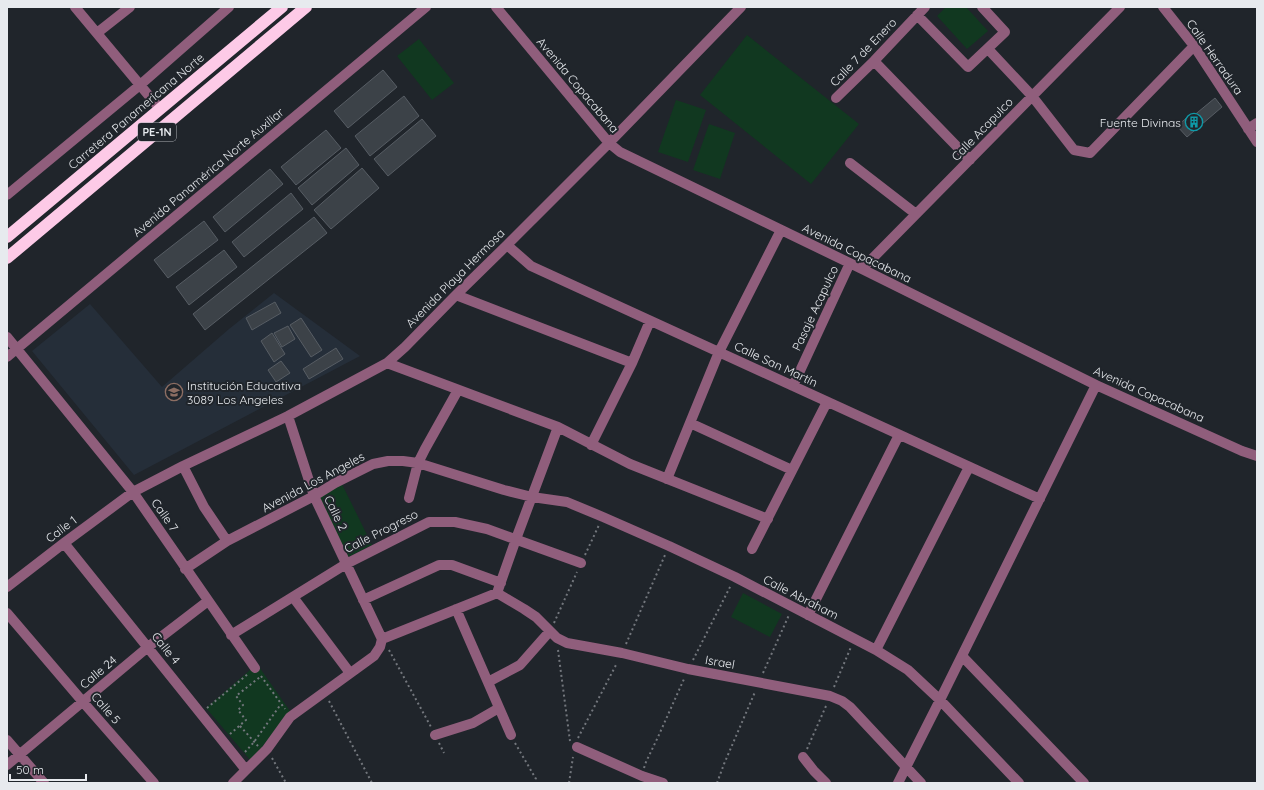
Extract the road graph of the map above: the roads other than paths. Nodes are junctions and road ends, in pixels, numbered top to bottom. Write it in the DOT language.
graph roads {
  1 [pos="75,7"];
  2 [pos="130,7"];
  3 [pos="229,7"];
  4 [pos="282,7"];
  5 [pos="306,7"];
  6 [pos="426,7"];
  7 [pos="496,7"];
  8 [pos="741,7"];
  9 [pos="925,7"];
  10 [pos="982,7"];
  11 [pos="1120,7"];
  12 [pos="1164,7"];
  13 [pos="917,15"];
  14 [pos="97,33"];
  15 [pos="1194,46"];
  16 [pos="988,49"];
  17 [pos="874,61"];
  18 [pos="140,85"];
  19 [pos="1032,96"];
  20 [pos="836,98"];
  21 [pos="160,109"];
  22 [pos="1257,123"];
  23 [pos="1248,129"];
  24 [pos="1257,142"];
  25 [pos="609,143"];
  26 [pos="970,160"];
  27 [pos="850,163"];
  28 [pos="7,195"];
  29 [pos="916,214"];
  30 [pos="781,230"];
  31 [pos="7,237"];
  32 [pos="507,245"];
  33 [pos="7,258"];
  34 [pos="850,263"];
  35 [pos="862,269"];
  36 [pos="456,295"];
  37 [pos="650,320"];
  38 [pos="7,337"];
  39 [pos="17,349"];
  40 [pos="719,352"];
  41 [pos="7,357"];
  42 [pos="387,363"];
  43 [pos="632,364"];
  44 [pos="1096,385"];
  45 [pos="793,386"];
  46 [pos="458,390"];
  47 [pos="827,402"];
  48 [pos="288,416"];
  49 [pos="690,423"];
  50 [pos="558,427"];
  51 [pos="899,434"];
  52 [pos="591,445"];
  53 [pos="1257,456"];
  54 [pos="418,463"];
  55 [pos="183,466"];
  56 [pos="970,467"];
  57 [pos="792,470"];
  58 [pos="667,479"];
  59 [pos="133,492"];
  60 [pos="314,496"];
  61 [pos="532,497"];
  62 [pos="409,498"];
  63 [pos="1040,499"];
  64 [pos="768,519"];
  65 [pos="516,539"];
  66 [pos="227,541"];
  67 [pos="64,543"];
  68 [pos="752,549"];
  69 [pos="581,563"];
  70 [pos="346,564"];
  71 [pos="186,569"];
  72 [pos="500,583"];
  73 [pos="7,588"];
  74 [pos="497,593"];
  75 [pos="293,597"];
  76 [pos="363,600"];
  77 [pos="208,601"];
  78 [pos="456,609"];
  79 [pos="7,613"];
  80 [pos="808,615"];
  81 [pos="553,634"];
  82 [pos="232,635"];
  83 [pos="382,639"];
  84 [pos="148,647"];
  85 [pos="876,650"];
  86 [pos="962,656"];
  87 [pos="258,672"];
  88 [pos="350,673"];
  89 [pos="488,682"];
  90 [pos="940,700"];
  91 [pos="83,702"];
  92 [pos="499,708"];
  93 [pos="435,735"];
  94 [pos="510,735"];
  95 [pos="7,740"];
  96 [pos="573,748"];
  97 [pos="19,754"];
  98 [pos="803,758"];
  99 [pos="7,765"];
  100 [pos="906,767"];
  101 [pos="246,770"];
  102 [pos="641,780"];
  103 [pos="44,783"];
  104 [pos="154,783"];
  105 [pos="233,783"];
  106 [pos="663,783"];
  107 [pos="826,783"];
  108 [pos="898,783"];
  109 [pos="921,783"];
  110 [pos="1019,783"];
  111 [pos="1084,783"];
  1 -- 14 [label="street"];
  2 -- 14 [label="street"];
  3 -- 18 [label="street"];
  4 -- 21 [label="highway, Carretera Panamericana Norte / PE-1N"];
  5 -- 33 [label="highway, PE-1N"];
  6 -- 39 [label="street, Avenida Panamérica Norte Auxiliar"];
  7 -- 25 [label="street, Avenida Copacabana"];
  8 -- 25 [label="street, Avenida Playa Hermosa"];
  9 -- 13 [label="street, Calle 7 de Enero"];
  10 -- 16 [label="street"];
  11 -- 19 [label="street, Calle Acapulco"];
  12 -- 15 [label="street, Calle Herradura"];
  13 -- 16 [label="street"];
  13 -- 17 [label="street, Calle 7 de Enero"];
  14 -- 18 [label="street"];
  15 -- 19 [label="street"];
  15 -- 23 [label="street, Calle Herradura"];
  16 -- 19 [label="street"];
  17 -- 20 [label="street, Calle 7 de Enero"];
  17 -- 26 [label="street"];
  18 -- 21 [label="street"];
  18 -- 28 [label="street"];
  19 -- 26 [label="street, Calle Acapulco"];
  21 -- 31 [label="highway, Carretera Panamericana Norte / PE-1N"];
  22 -- 23 [label="street"];
  23 -- 24 [label="street, Calle Herradura"];
  25 -- 30 [label="street, Avenida Copacabana"];
  25 -- 32 [label="street, Avenida Playa Hermosa"];
  26 -- 29 [label="street, Calle Acapulco"];
  27 -- 29 [label="street"];
  29 -- 35 [label="street, Calle Acapulco"];
  30 -- 34 [label="street, Avenida Copacabana"];
  30 -- 40 [label="street"];
  32 -- 36 [label="street, Avenida Playa Hermosa"];
  32 -- 37 [label="street, Calle San Martín"];
  34 -- 35 [label="street, Avenida Copacabana"];
  34 -- 45 [label="street, Pasaje Acapulco"];
  35 -- 44 [label="street, Avenida Copacabana"];
  36 -- 42 [label="street, Avenida Playa Hermosa"];
  36 -- 43 [label="street"];
  37 -- 40 [label="street, Calle San Martín"];
  37 -- 43 [label="street"];
  38 -- 39 [label="street, Calle 7"];
  39 -- 41 [label="street, Avenida Panamérica Norte Auxiliar"];
  39 -- 59 [label="street, Calle 7"];
  40 -- 45 [label="street, Calle San Martín"];
  40 -- 49 [label="street"];
  42 -- 46 [label="street"];
  42 -- 48 [label="street, Avenida Playa Hermosa"];
  43 -- 52 [label="street"];
  44 -- 53 [label="street, Avenida Copacabana"];
  44 -- 63 [label="street"];
  45 -- 47 [label="street, Calle San Martín"];
  46 -- 50 [label="street"];
  46 -- 54 [label="street"];
  47 -- 51 [label="street, Calle San Martín"];
  47 -- 57 [label="street"];
  48 -- 55 [label="street, Avenida Playa Hermosa"];
  48 -- 60 [label="street, Calle 2"];
  49 -- 57 [label="street"];
  49 -- 58 [label="street"];
  50 -- 52 [label="street"];
  50 -- 61 [label="street"];
  51 -- 56 [label="street, Calle San Martín"];
  51 -- 80 [label="street"];
  52 -- 58 [label="street"];
  54 -- 60 [label="street, Avenida Los Angeles"];
  54 -- 61 [label="street, Avenida Los Angeles"];
  54 -- 62 [label="street"];
  55 -- 59 [label="street, Avenida Playa Hermosa"];
  55 -- 66 [label="street"];
  56 -- 63 [label="street, Calle San Martín"];
  56 -- 85 [label="street"];
  57 -- 64 [label="street"];
  58 -- 64 [label="street"];
  59 -- 67 [label="street, Calle 1"];
  59 -- 71 [label="street, Calle 7"];
  60 -- 66 [label="street, Avenida Los Angeles"];
  60 -- 70 [label="street, Calle 2"];
  61 -- 65 [label="street"];
  61 -- 80 [label="street, Calle Abraham"];
  63 -- 86 [label="street"];
  64 -- 68 [label="street"];
  65 -- 69 [label="street, Calle Progreso"];
  65 -- 70 [label="street, Calle Progreso"];
  65 -- 72 [label="street"];
  66 -- 71 [label="street, Avenida Los Angeles"];
  67 -- 73 [label="street, Calle 1"];
  67 -- 84 [label="street, Calle 4"];
  70 -- 75 [label="street, Calle Progreso"];
  70 -- 76 [label="street, Calle 2"];
  71 -- 77 [label="street, Calle 7"];
  72 -- 74 [label="street"];
  72 -- 76 [label="street"];
  74 -- 78 [label="street"];
  74 -- 81 [label="street, Israel"];
  75 -- 82 [label="street, Calle Progreso"];
  75 -- 88 [label="street"];
  76 -- 83 [label="street, Calle 2"];
  77 -- 82 [label="street, Calle 7"];
  77 -- 84 [label="street, Calle 24"];
  78 -- 83 [label="street"];
  78 -- 89 [label="street"];
  79 -- 91 [label="street, Calle 5"];
  80 -- 85 [label="street, Calle Abraham"];
  81 -- 89 [label="street"];
  81 -- 100 [label="street, Israel"];
  82 -- 87 [label="street, Calle 7"];
  83 -- 88 [label="street"];
  84 -- 91 [label="street, Calle 24"];
  84 -- 101 [label="street, Calle 4"];
  85 -- 90 [label="street, Calle Abraham"];
  86 -- 90 [label="street"];
  86 -- 111 [label="street"];
  88 -- 101 [label="street"];
  89 -- 92 [label="street"];
  90 -- 100 [label="street"];
  90 -- 110 [label="street, Calle Abraham"];
  91 -- 97 [label="street, Calle 24"];
  91 -- 104 [label="street, Calle 5"];
  92 -- 93 [label="street"];
  92 -- 94 [label="street"];
  95 -- 97 [label="street"];
  96 -- 102 [label="street"];
  97 -- 99 [label="street, Calle 24"];
  97 -- 103 [label="street"];
  98 -- 107 [label="street"];
  100 -- 108 [label="street"];
  100 -- 109 [label="street, Israel"];
  101 -- 105 [label="street"];
  102 -- 106 [label="street"];
}
